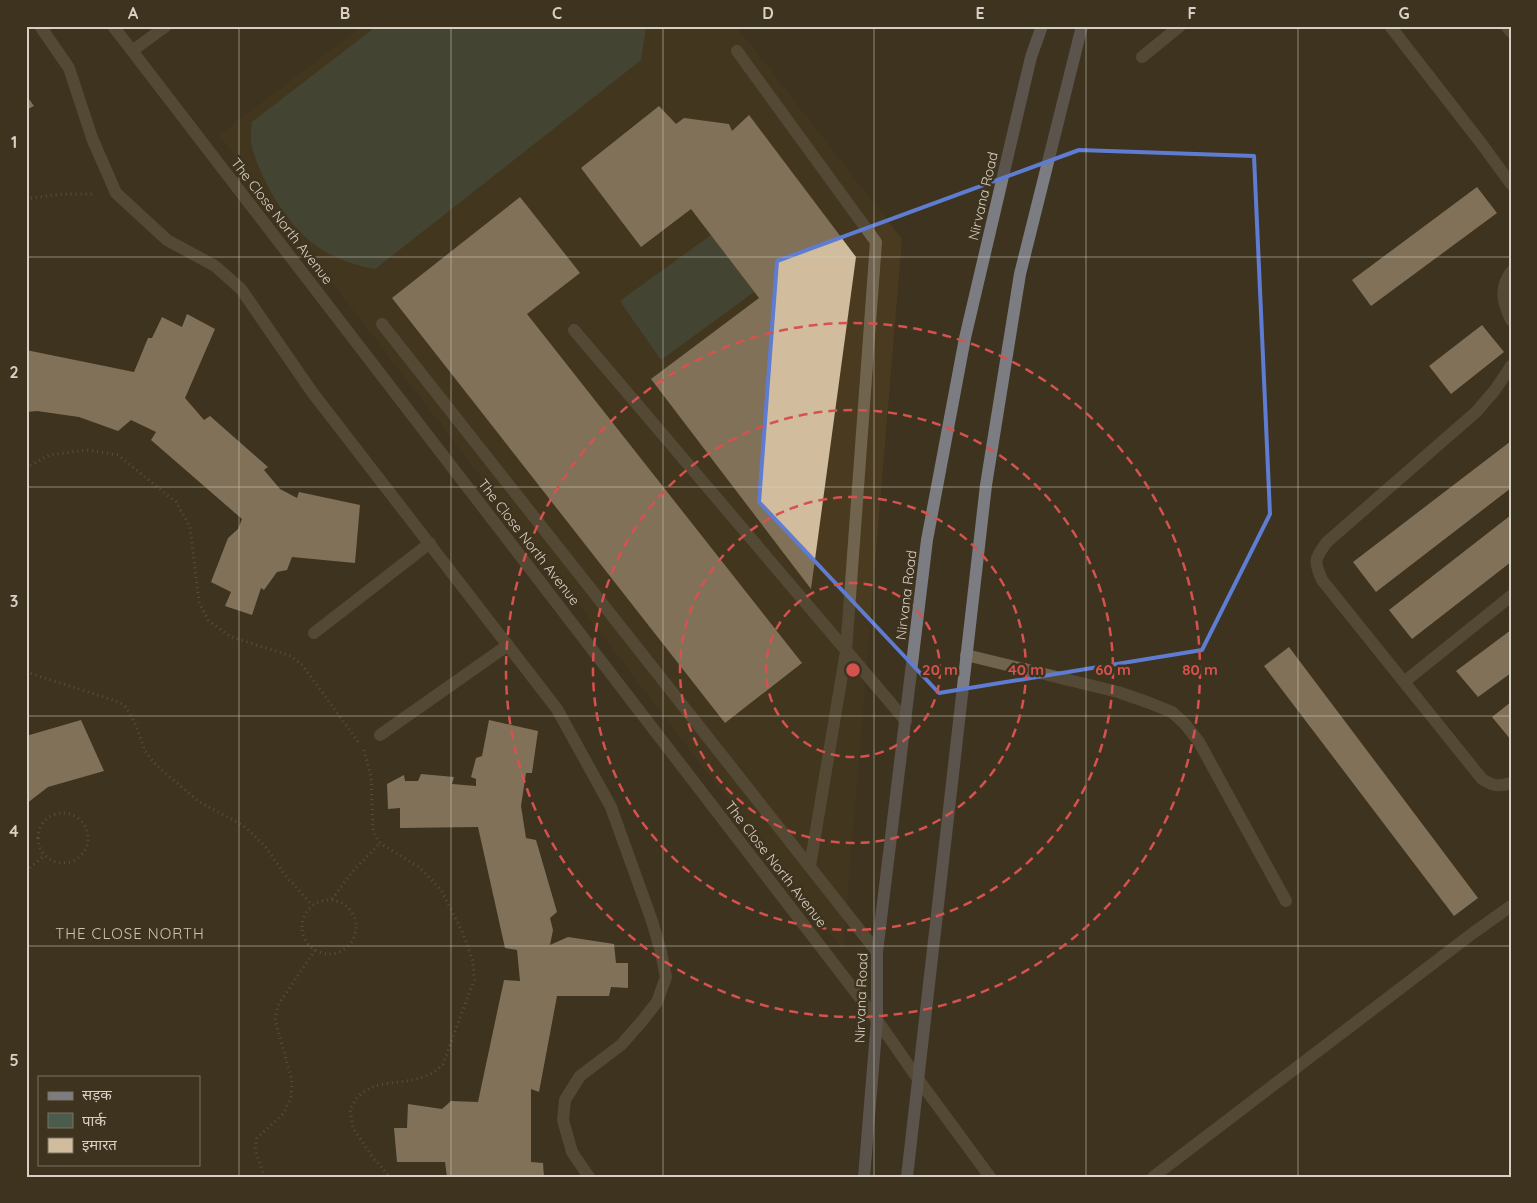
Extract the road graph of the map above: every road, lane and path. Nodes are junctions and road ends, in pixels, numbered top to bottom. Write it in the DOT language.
graph roads {
  1 [pos="40,26"];
  2 [pos="113,26"];
  3 [pos="166,26"];
  4 [pos="1042,26"];
  5 [pos="1082,26"];
  6 [pos="1180,26"];
  7 [pos="1390,26"];
  8 [pos="1506,26"];
  9 [pos="1511,32"];
  10 [pos="132,51"];
  11 [pos="737,51"];
  12 [pos="1142,56"];
  13 [pos="1511,184"];
  14 [pos="116,193"];
  15 [pos="26,199"];
  16 [pos="1511,272"];
  17 [pos="1511,320"];
  18 [pos="382,324"];
  19 [pos="574,330"];
  20 [pos="1511,366"];
  21 [pos="26,468"];
  22 [pos="430,543"];
  23 [pos="1511,596"];
  24 [pos="314,634"];
  25 [pos="508,644"];
  26 [pos="846,651"];
  27 [pos="966,655"];
  28 [pos="26,672"];
  29 [pos="1404,682"];
  30 [pos="906,721"];
  31 [pos="380,735"];
  32 [pos="1511,783"];
  33 [pos="380,843"];
  34 [pos="45,855"];
  35 [pos="810,866"];
  36 [pos="26,871"];
  37 [pos="332,899"];
  38 [pos="1286,901"];
  39 [pos="312,905"];
  40 [pos="1511,906"];
  41 [pos="314,950"];
  42 [pos="877,952"];
  43 [pos="877,1020"];
  44 [pos="918,1079"];
  45 [pos="265,1177"];
  46 [pos="390,1177"];
  47 [pos="589,1177"];
  48 [pos="864,1177"];
  49 [pos="907,1177"];
  50 [pos="990,1177"];
  51 [pos="1153,1177"];
  1 -- 14 [label="street"];
  2 -- 10 [label="street, The Close North Avenue"];
  3 -- 10 [label="street"];
  4 -- 30 [label="main road, Nirvana Road"];
  5 -- 27 [label="main road"];
  6 -- 12 [label="street"];
  7 -- 13 [label="street"];
  8 -- 9 [label="street"];
  10 -- 43 [label="street, The Close North Avenue"];
  11 -- 26 [label="street"];
  14 -- 15 [label="path"];
  14 -- 22 [label="street"];
  16 -- 17 [label="street"];
  18 -- 35 [label="street"];
  19 -- 26 [label="street"];
  20 -- 29 [label="street"];
  21 -- 33 [label="path"];
  22 -- 24 [label="street"];
  22 -- 25 [label="street"];
  23 -- 29 [label="street"];
  25 -- 31 [label="street"];
  25 -- 47 [label="street"];
  26 -- 30 [label="street"];
  26 -- 35 [label="street"];
  27 -- 38 [label="street"];
  27 -- 44 [label="main road"];
  28 -- 39 [label="path"];
  29 -- 32 [label="street"];
  30 -- 42 [label="main road, Nirvana Road"];
  33 -- 37 [label="path"];
  33 -- 46 [label="path"];
  34 -- 34 [label="path"];
  34 -- 36 [label="path"];
  35 -- 42 [label="street"];
  37 -- 39 [label="path"];
  37 -- 41 [label="path"];
  39 -- 41 [label="path"];
  40 -- 51 [label="street"];
  41 -- 45 [label="path"];
  42 -- 43 [label="main road, Nirvana Road"];
  43 -- 44 [label="street, The Close North Avenue"];
  43 -- 48 [label="main road, Nirvana Road"];
  44 -- 49 [label="main road"];
  44 -- 50 [label="street, The Close North Avenue"];
}
